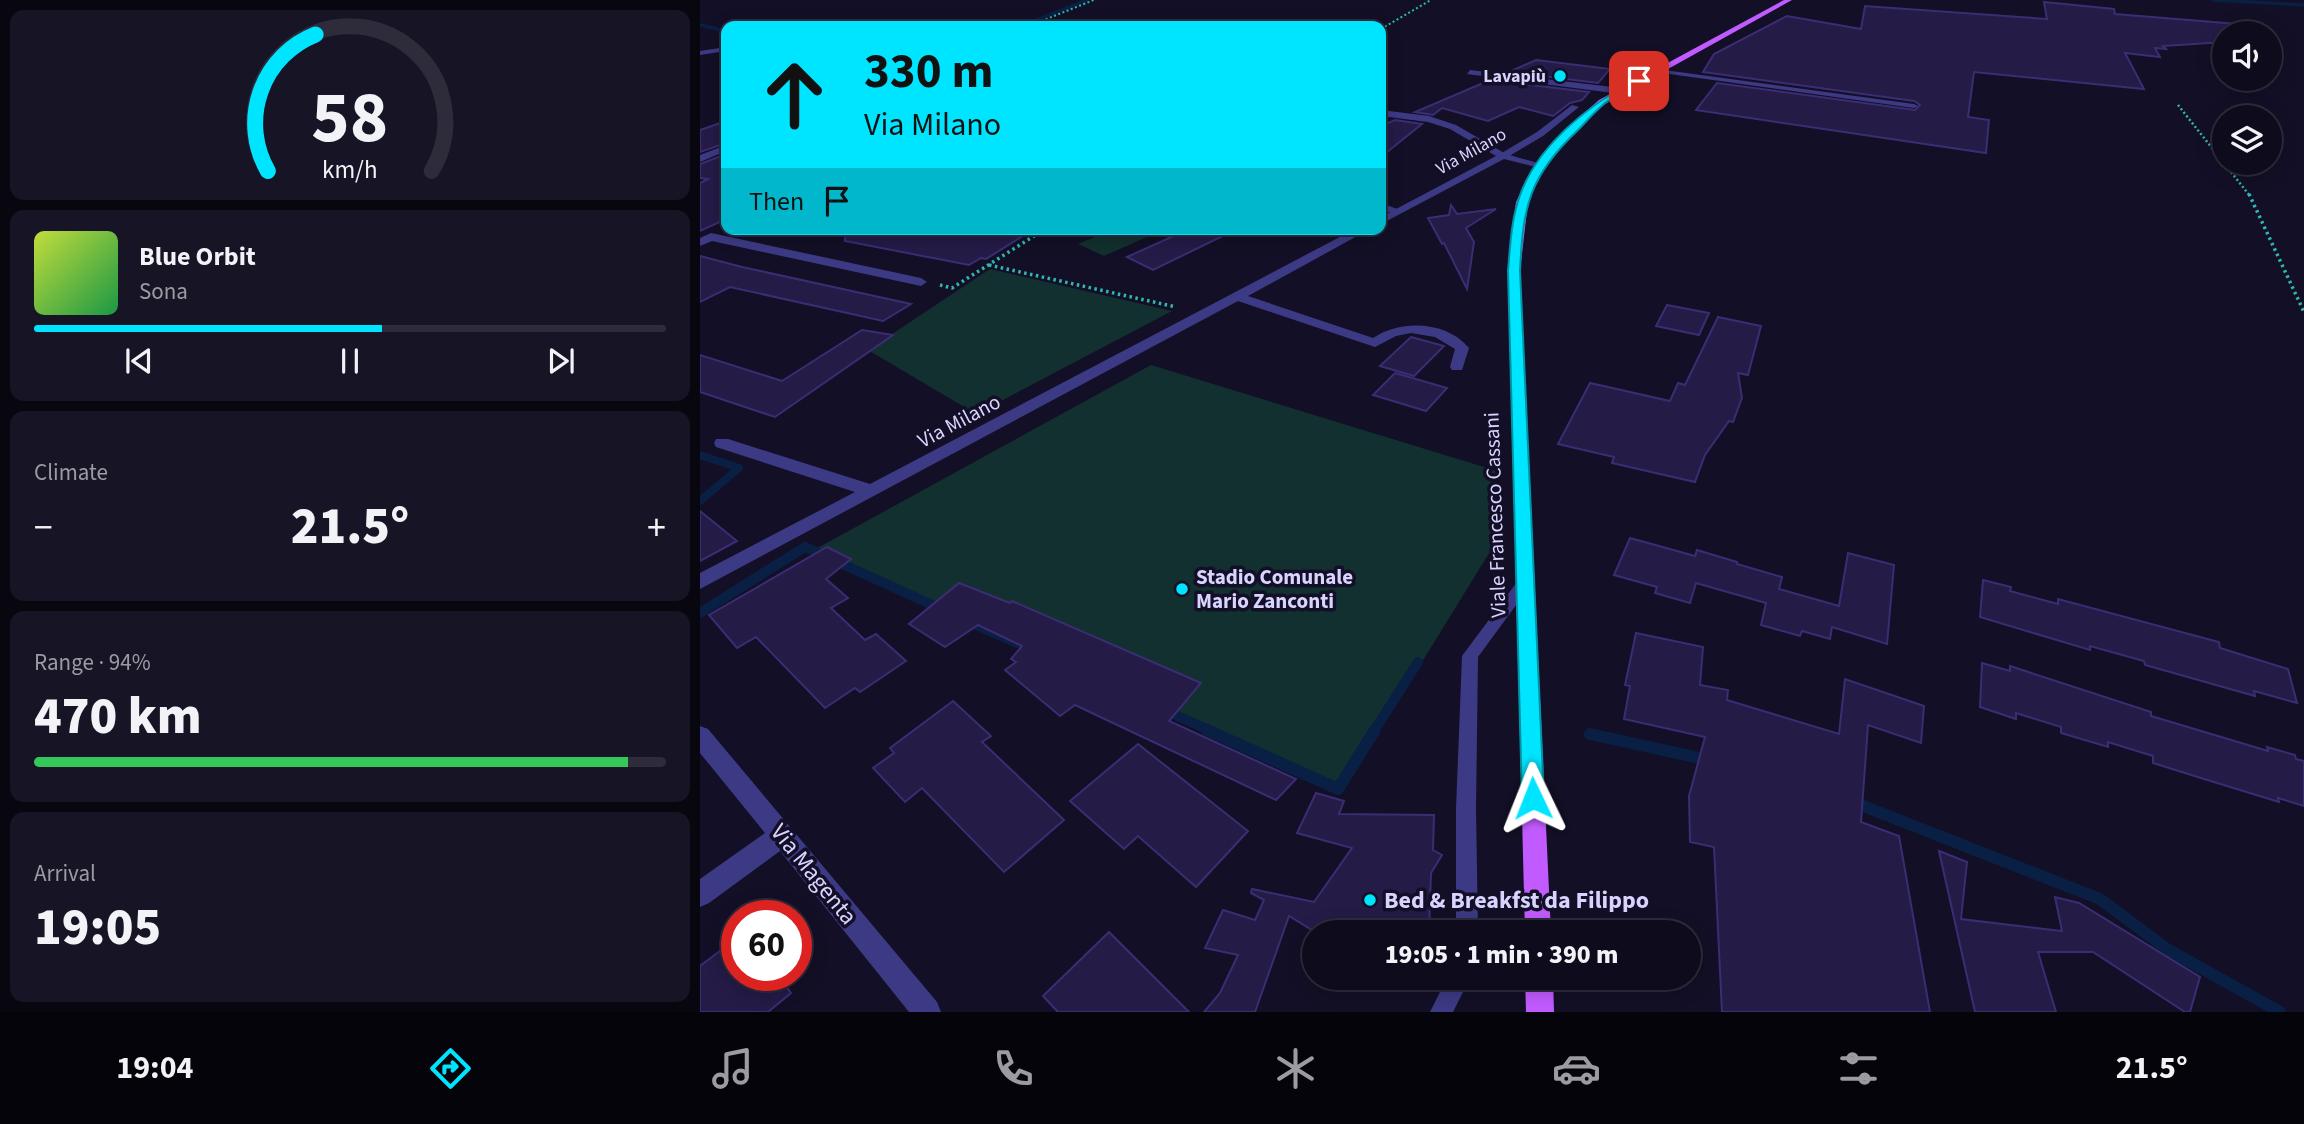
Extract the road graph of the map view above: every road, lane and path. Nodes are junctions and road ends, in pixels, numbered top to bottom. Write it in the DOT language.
graph roads {
  1 [pos="1094,0"];
  2 [pos="1431,0"];
  3 [pos="1790,0"];
  4 [pos="1042,21"];
  5 [pos="1386,26"];
  6 [pos="721,50"];
  7 [pos="700,53"];
  8 [pos="1657,71"];
  9 [pos="1470,72"];
  10 [pos="1621,91"];
  11 [pos="2178,105"];
  12 [pos="1914,106"];
  13 [pos="1574,107"];
  14 [pos="1386,114"];
  15 [pos="721,150"];
  16 [pos="1503,156"];
  17 [pos="700,159"];
  18 [pos="1540,165"];
  19 [pos="1386,208"];
  20 [pos="1398,212"];
  21 [pos="1386,218"];
  22 [pos="1036,235"];
  23 [pos="1353,235"];
  24 [pos="700,242"];
  25 [pos="989,265"];
  26 [pos="921,282"];
  27 [pos="1237,297"];
  28 [pos="2304,312"];
  29 [pos="1198,317"];
  30 [pos="1457,367"];
  31 [pos="722,443"];
  32 [pos="872,491"];
  33 [pos="700,582"];
  34 [pos="1525,582"];
  35 [pos="700,736"];
  36 [pos="782,835"];
  37 [pos="700,894"];
  38 [pos="1467,920"];
  39 [pos="1538,920"];
  40 [pos="1453,990"];
  41 [pos="1539,990"];
  42 [pos="927,1012"];
  43 [pos="1441,1012"];
  44 [pos="1540,1012"];
  1 -- 4 [label="path"];
  2 -- 5 [label="path"];
  3 -- 8 [label="main road"];
  6 -- 7 [label="street"];
  8 -- 10 [label="main road"];
  8 -- 12 [label="lane"];
  9 -- 10 [label="street"];
  10 -- 18 [label="main road, Viale Francesco Cassani"];
  11 -- 28 [label="path"];
  13 -- 16 [label="lane, Via Milano"];
  14 -- 16 [label="street"];
  15 -- 17 [label="street"];
  16 -- 18 [label="street"];
  16 -- 20 [label="street, Via Milano"];
  18 -- 34 [label="main road, Viale Francesco Cassani"];
  19 -- 20 [label="lane"];
  20 -- 21 [label="street, Via Milano"];
  22 -- 25 [label="path"];
  23 -- 27 [label="street, Via Milano"];
  24 -- 26 [label="street"];
  25 -- 26 [label="path"];
  25 -- 29 [label="path"];
  27 -- 29 [label="street, Via Milano"];
  27 -- 30 [label="street"];
  29 -- 32 [label="street, Via Milano"];
  31 -- 32 [label="street"];
  32 -- 33 [label="street, Via Milano"];
  34 -- 38 [label="lane"];
  34 -- 39 [label="main road, Viale Francesco Cassani"];
  35 -- 36 [label="street, Via Magenta"];
  36 -- 37 [label="street"];
  36 -- 42 [label="street, Via Magenta"];
  40 -- 43 [label="lane"];
  41 -- 44 [label="main road"];
}
